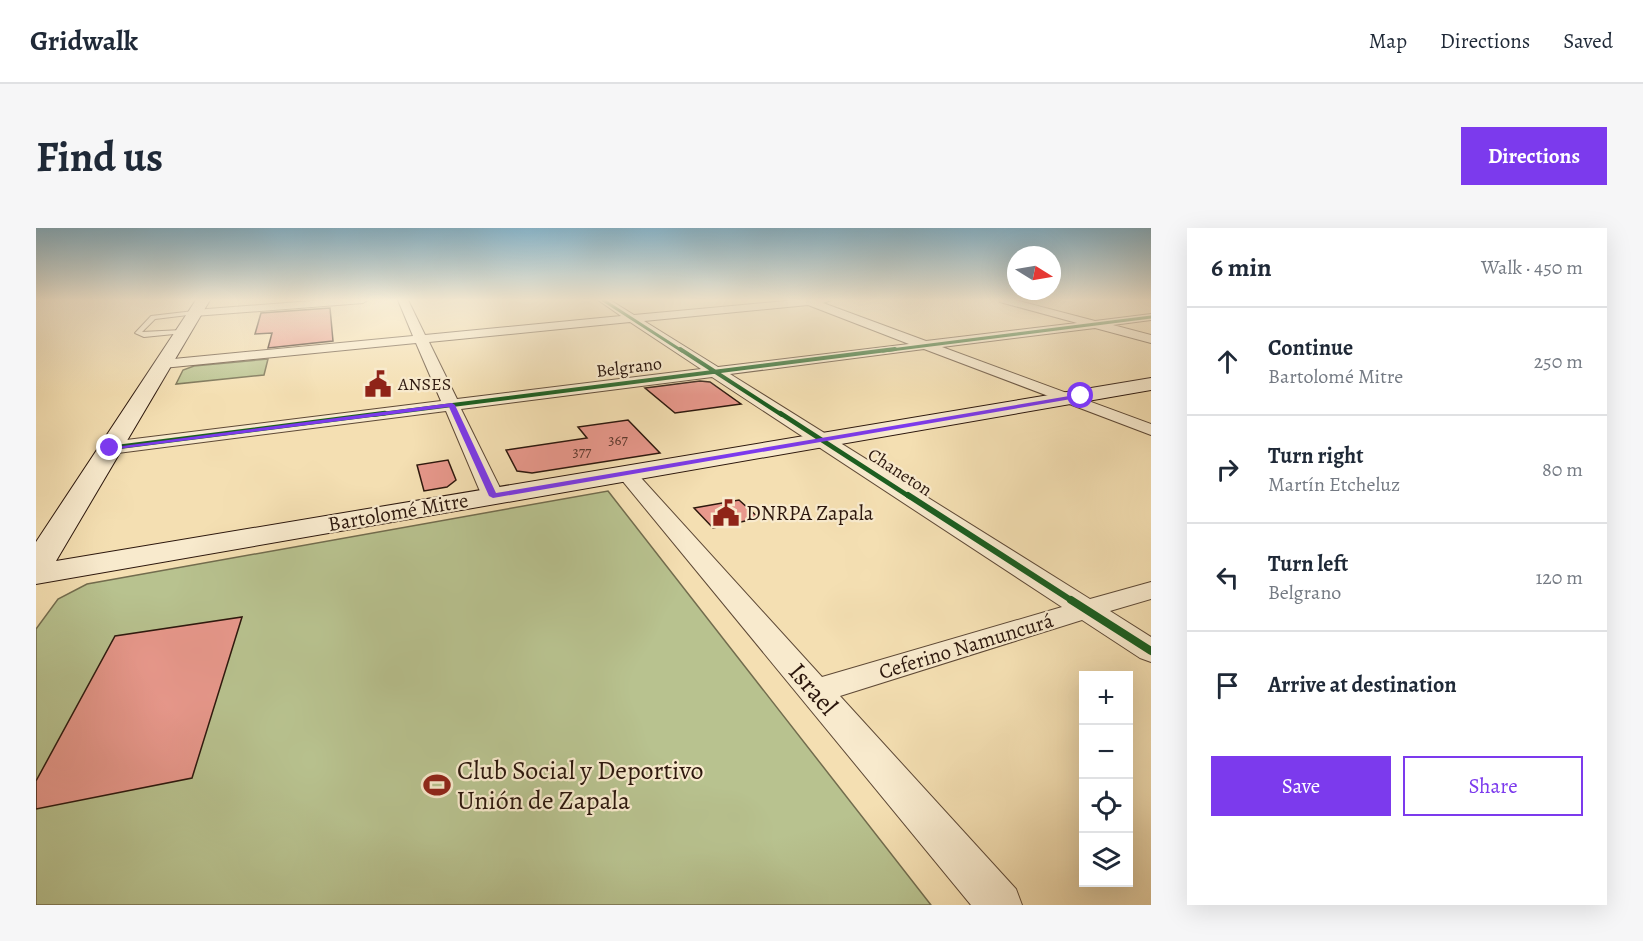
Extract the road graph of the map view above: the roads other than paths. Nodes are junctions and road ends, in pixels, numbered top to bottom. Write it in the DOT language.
graph roads {
  1 [pos="139,332"];
  2 [pos="152,332"];
  3 [pos="183,332"];
  4 [pos="418,332"];
  5 [pos="495,332"];
  6 [pos="653,332"];
  7 [pos="889,332"];
  8 [pos="1034,332"];
  9 [pos="1123,332"];
  10 [pos="421,339"];
  11 [pos="1151,339"];
  12 [pos="925,345"];
  13 [pos="163,364"];
  14 [pos="715,372"];
  15 [pos="1151,384"];
  16 [pos="1067,398"];
  17 [pos="452,405"];
  18 [pos="1151,430"];
  19 [pos="822,440"];
  20 [pos="110,448"];
  21 [pos="626,473"];
  22 [pos="493,496"];
  23 [pos="36,567"];
  24 [pos="36,574"];
  25 [pos="1151,590"];
  26 [pos="1086,609"];
  27 [pos="1151,651"];
  28 [pos="815,691"];
  29 [pos="1000,905"];
  1 -- 2 [label="lane"];
  3 -- 13 [label="main road"];
  4 -- 10 [label="street"];
  5 -- 10 [label="street"];
  6 -- 14 [label="street, Chaneton"];
  7 -- 12 [label="street"];
  8 -- 12 [label="street, Belgrano"];
  9 -- 11 [label="street"];
  10 -- 13 [label="street"];
  10 -- 17 [label="street"];
  12 -- 14 [label="street, Belgrano"];
  12 -- 16 [label="street"];
  13 -- 20 [label="main road"];
  14 -- 17 [label="street, Belgrano"];
  14 -- 19 [label="street, Chaneton"];
  15 -- 16 [label="main road, Bartolomé Mitre"];
  16 -- 18 [label="street"];
  16 -- 19 [label="main road, Bartolomé Mitre"];
  17 -- 20 [label="street, Belgrano"];
  17 -- 22 [label="street"];
  19 -- 21 [label="main road, Bartolomé Mitre"];
  19 -- 26 [label="street, Chaneton"];
  20 -- 23 [label="main road"];
  21 -- 22 [label="main road, Bartolomé Mitre"];
  21 -- 28 [label="street, Israel"];
  22 -- 24 [label="main road, Bartolomé Mitre"];
  25 -- 26 [label="street, Ceferino Namuncurá"];
  26 -- 27 [label="street, Chaneton"];
  26 -- 28 [label="street, Ceferino Namuncurá"];
  28 -- 29 [label="street, Israel"];
}
